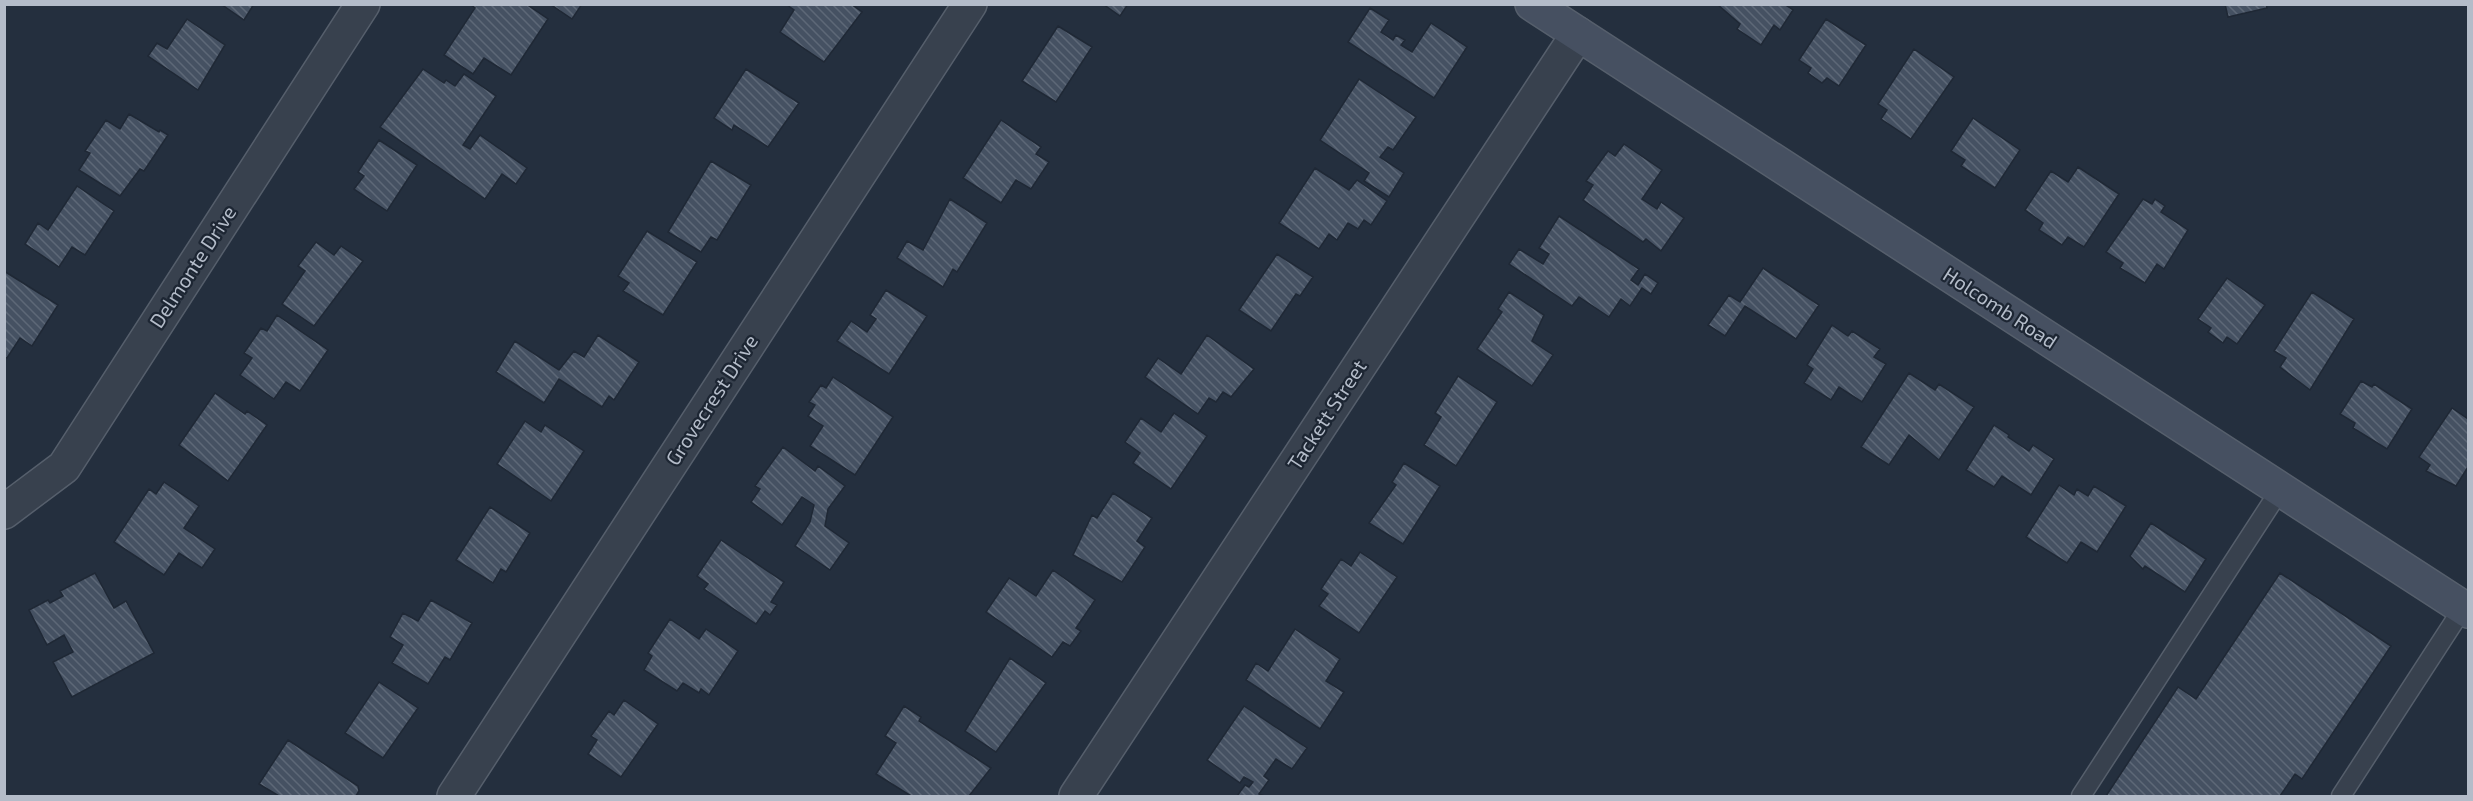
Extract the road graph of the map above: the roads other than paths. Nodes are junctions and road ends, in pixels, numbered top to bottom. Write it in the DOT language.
graph roads {
  1 [pos="363,4"];
  2 [pos="970,4"];
  3 [pos="1532,4"];
  4 [pos="1578,34"];
  5 [pos="2280,490"];
  6 [pos="4,512"];
  7 [pos="2466,610"];
  8 [pos="454,796"];
  9 [pos="1076,796"];
  10 [pos="2081,796"];
  11 [pos="2341,796"];
  1 -- 6 [label="street, Delmonte Drive"];
  2 -- 8 [label="street, Grovecrest Drive"];
  3 -- 4 [label="street, Holcomb Road"];
  4 -- 5 [label="street, Holcomb Road"];
  4 -- 9 [label="street, Tackett Street"];
  5 -- 7 [label="street, Holcomb Road"];
  5 -- 10 [label="lane"];
  7 -- 11 [label="lane"];
}
